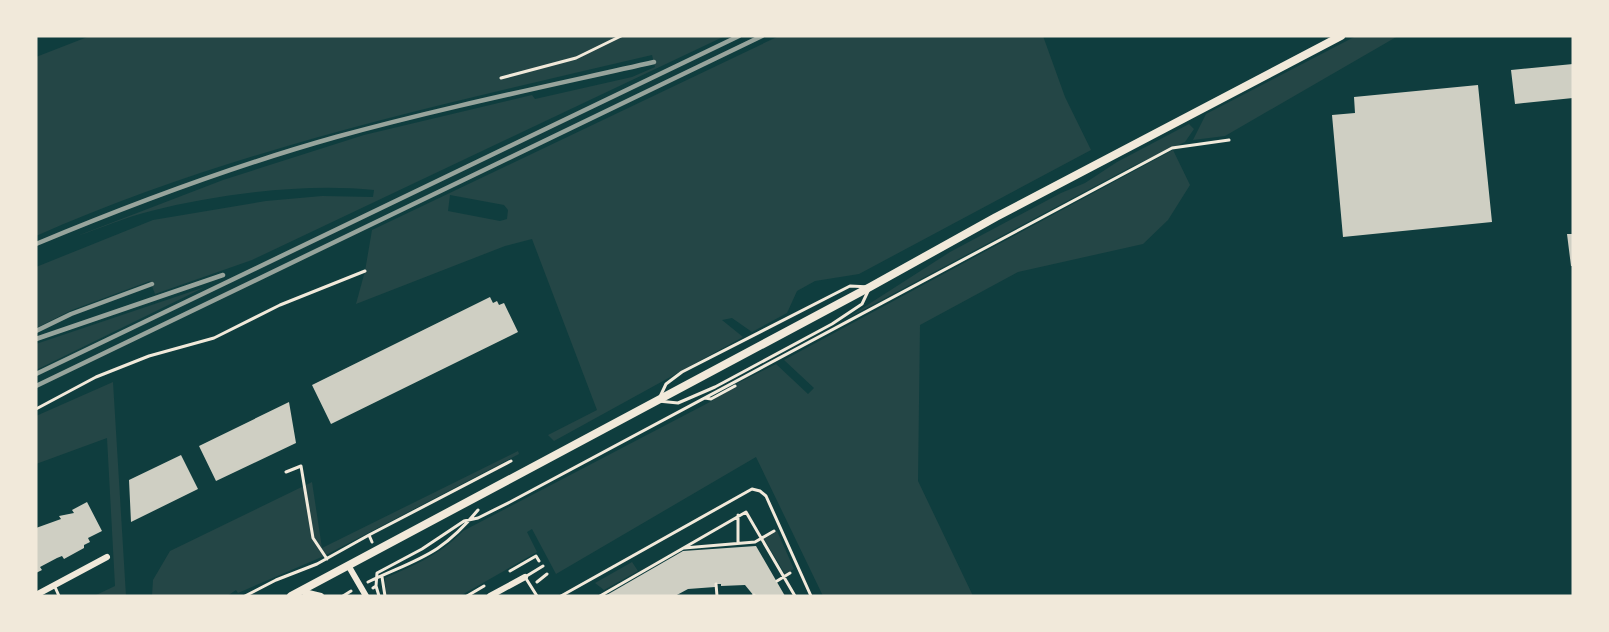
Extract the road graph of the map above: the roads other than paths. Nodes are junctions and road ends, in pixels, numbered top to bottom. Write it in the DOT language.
graph roads {
  1 [pos="1341,36"];
  2 [pos="365,271"];
  3 [pos="36,409"];
  4 [pos="107,557"];
  5 [pos="348,565"];
  6 [pos="543,566"];
  7 [pos="525,576"];
  8 [pos="54,586"];
  9 [pos="300,591"];
  10 [pos="365,594"];
  11 [pos="570,594"];
  12 [pos="36,595"];
  13 [pos="59,596"];
  14 [pos="291,596"];
  15 [pos="321,596"];
  16 [pos="490,596"];
  17 [pos="537,596"];
  18 [pos="561,596"];
  19 [pos="811,596"];
  1 -- 5 [label="street"];
  2 -- 3 [label="lane"];
  4 -- 8 [label="street"];
  5 -- 9 [label="street"];
  5 -- 10 [label="street"];
  6 -- 7 [label="lane"];
  7 -- 16 [label="street"];
  7 -- 17 [label="lane"];
  8 -- 12 [label="street"];
  8 -- 13 [label="lane"];
  9 -- 14 [label="street"];
  9 -- 15 [label="street"];
  11 -- 18 [label="lane"];
  11 -- 19 [label="lane"];
}
